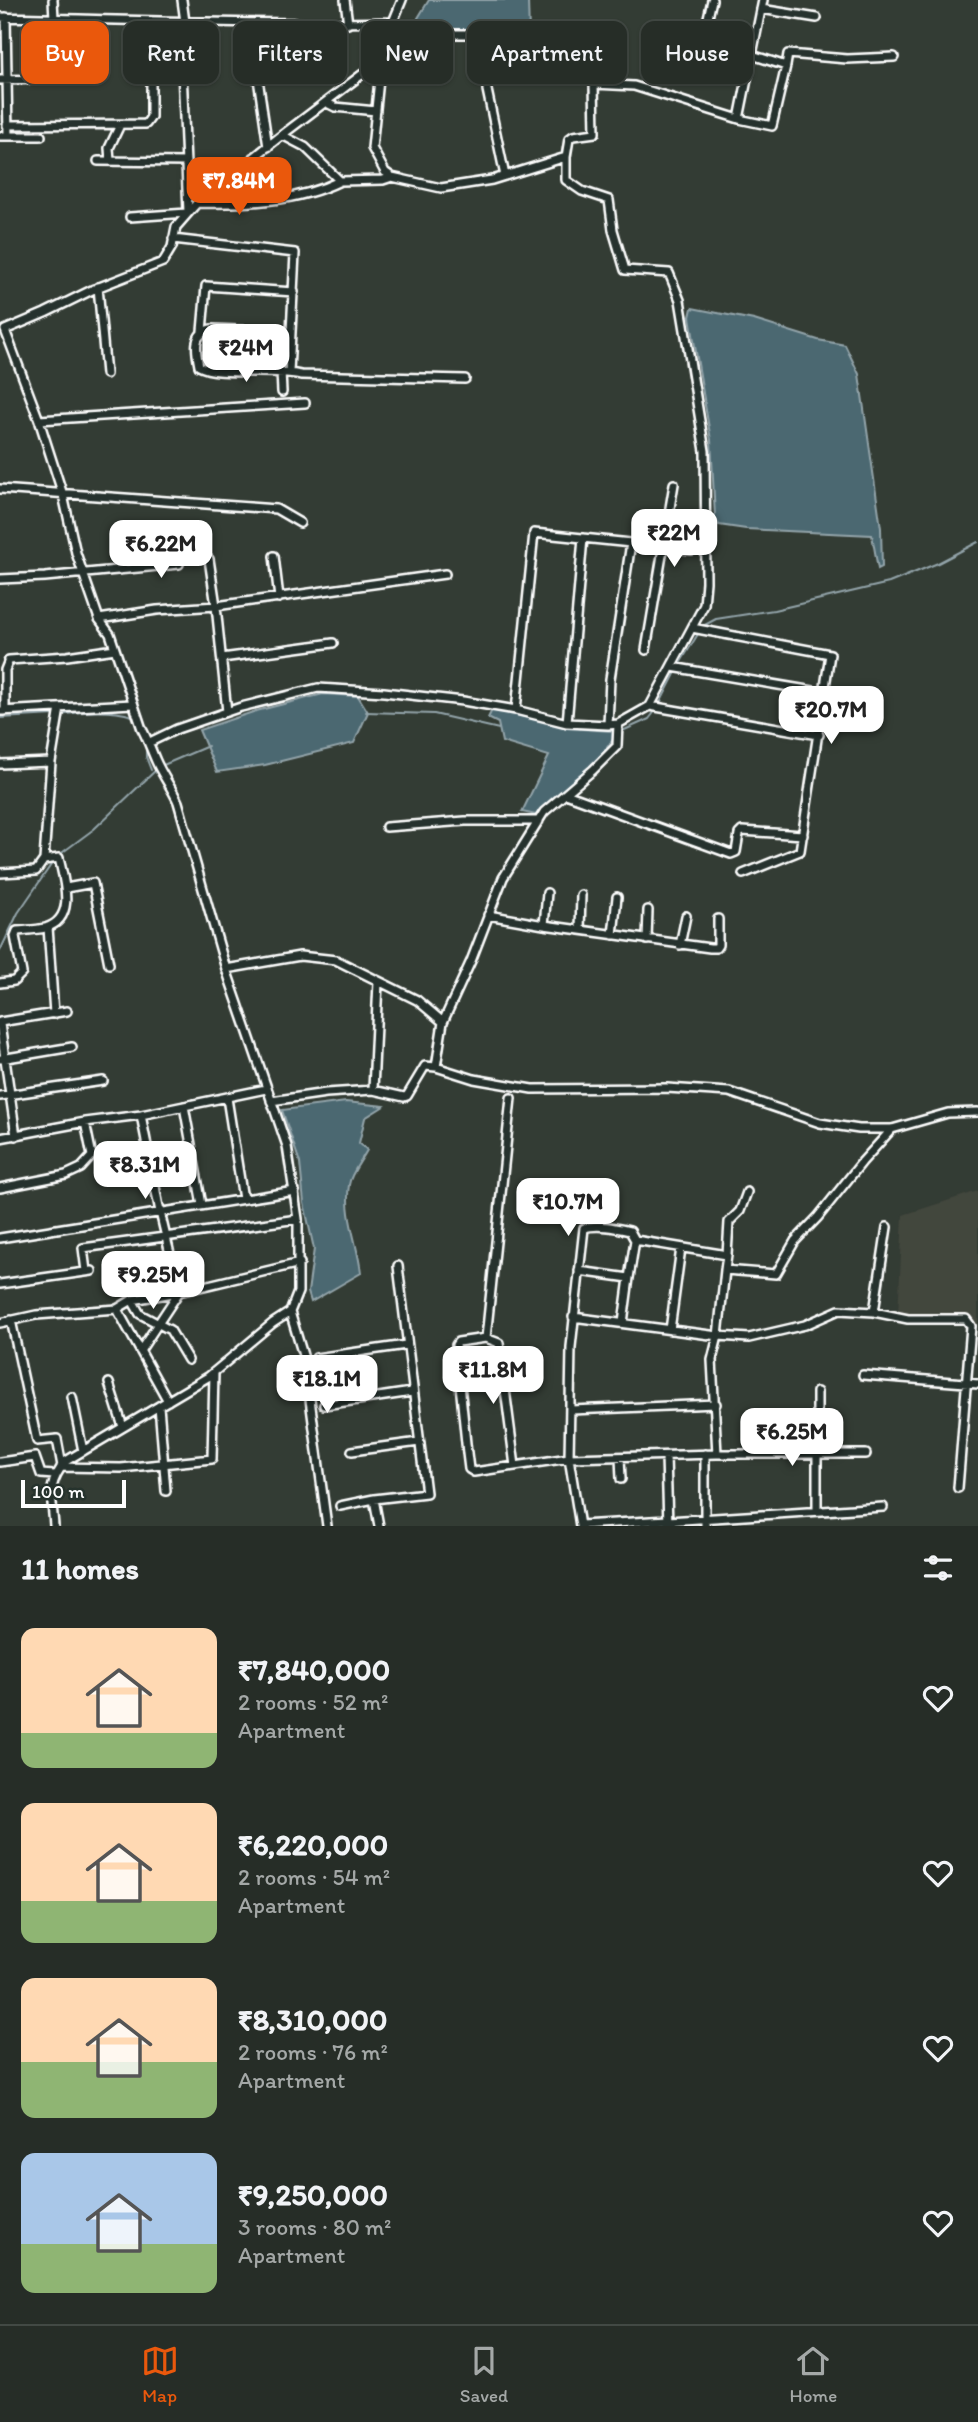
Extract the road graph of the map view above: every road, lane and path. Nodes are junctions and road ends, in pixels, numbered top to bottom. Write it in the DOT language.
graph roads {
  1 [pos="53,0"];
  2 [pos="182,0"];
  3 [pos="345,0"];
  4 [pos="402,0"];
  5 [pos="712,0"];
  6 [pos="763,0"];
  7 [pos="761,9"];
  8 [pos="3,17"];
  9 [pos="54,18"];
  10 [pos="817,18"];
  11 [pos="151,21"];
  12 [pos="183,21"];
  13 [pos="392,21"];
  14 [pos="707,21"];
  15 [pos="361,23"];
  16 [pos="348,24"];
  17 [pos="753,50"];
  18 [pos="753,55"];
  19 [pos="894,57"];
  20 [pos="786,66"];
  21 [pos="361,76"];
  22 [pos="3,80"];
  23 [pos="21,80"];
  24 [pos="150,84"];
  25 [pos="184,84"];
  26 [pos="259,84"];
  27 [pos="379,84"];
  28 [pos="487,84"];
  29 [pos="594,84"];
  30 [pos="747,84"];
  31 [pos="327,103"];
  32 [pos="376,111"];
  33 [pos="740,119"];
  34 [pos="7,125"];
  35 [pos="120,125"];
  36 [pos="282,135"];
  37 [pos="4,136"];
  38 [pos="41,136"];
  39 [pos="268,147"];
  40 [pos="566,158"];
  41 [pos="98,161"];
  42 [pos="110,161"];
  43 [pos="186,162"];
  44 [pos="505,176"];
  45 [pos="392,177"];
  46 [pos="340,181"];
  47 [pos="197,203"];
  48 [pos="188,213"];
  49 [pos="130,216"];
  50 [pos="173,239"];
  51 [pos="98,287"];
  52 [pos="293,292"];
  53 [pos="3,330"];
  54 [pos="202,331"];
  55 [pos="290,332"];
  56 [pos="285,371"];
  57 [pos="106,374"];
  58 [pos="465,379"];
  59 [pos="282,392"];
  60 [pos="305,403"];
  61 [pos="39,420"];
  62 [pos="674,484"];
  63 [pos="0,489"];
  64 [pos="63,495"];
  65 [pos="300,523"];
  66 [pos="583,538"];
  67 [pos="631,543"];
  68 [pos="663,547"];
  69 [pos="704,548"];
  70 [pos="274,556"];
  71 [pos="209,559"];
  72 [pos="179,564"];
  73 [pos="82,572"];
  74 [pos="445,574"];
  75 [pos="0,579"];
  76 [pos="279,598"];
  77 [pos="216,606"];
  78 [pos="99,619"];
  79 [pos="698,629"];
  80 [pos="333,643"];
  81 [pos="115,649"];
  82 [pos="646,650"];
  83 [pos="222,658"];
  84 [pos="676,668"];
  85 [pos="824,693"];
  86 [pos="133,704"];
  87 [pos="655,706"];
  88 [pos="60,708"];
  89 [pos="516,710"];
  90 [pos="3,711"];
  91 [pos="227,712"];
  92 [pos="567,723"];
  93 [pos="607,725"];
  94 [pos="618,730"];
  95 [pos="819,735"];
  96 [pos="150,742"];
  97 [pos="51,762"];
  98 [pos="0,764"];
  99 [pos="566,794"];
  100 [pos="539,821"];
  101 [pos="386,827"];
  102 [pos="803,835"];
  103 [pos="46,860"];
  104 [pos="0,873"];
  105 [pos="743,874"];
  106 [pos="66,888"];
  107 [pos="547,893"];
  108 [pos="581,895"];
  109 [pos="617,897"];
  110 [pos="649,910"];
  111 [pos="488,915"];
  112 [pos="686,916"];
  113 [pos="718,919"];
  114 [pos="544,925"];
  115 [pos="48,928"];
  116 [pos="580,930"];
  117 [pos="613,935"];
  118 [pos="648,940"];
  119 [pos="680,945"];
  120 [pos="109,964"];
  121 [pos="226,969"];
  122 [pos="378,982"];
  123 [pos="0,983"];
  124 [pos="67,1011"];
  125 [pos="54,1014"];
  126 [pos="443,1022"];
  127 [pos="0,1023"];
  128 [pos="72,1047"];
  129 [pos="2,1058"];
  130 [pos="436,1067"];
  131 [pos="103,1081"];
  132 [pos="265,1088"];
  133 [pos="373,1090"];
  134 [pos="10,1094"];
  135 [pos="0,1096"];
  136 [pos="227,1098"];
  137 [pos="512,1098"];
  138 [pos="271,1101"];
  139 [pos="184,1106"];
  140 [pos="978,1112"];
  141 [pos="141,1115"];
  142 [pos="85,1122"];
  143 [pos="892,1129"];
  144 [pos="16,1136"];
  145 [pos="0,1138"];
  146 [pos="0,1188"];
  147 [pos="295,1191"];
  148 [pos="747,1192"];
  149 [pos="243,1199"];
  150 [pos="202,1205"];
  151 [pos="160,1212"];
  152 [pos="298,1219"];
  153 [pos="887,1227"];
  154 [pos="166,1237"];
  155 [pos="0,1238"];
  156 [pos="635,1240"];
  157 [pos="681,1248"];
  158 [pos="727,1255"];
  159 [pos="300,1263"];
  160 [pos="398,1266"];
  161 [pos="725,1270"];
  162 [pos="579,1271"];
  163 [pos="629,1278"];
  164 [pos="0,1284"];
  165 [pos="179,1292"];
  166 [pos="132,1300"];
  167 [pos="169,1308"];
  168 [pos="117,1309"];
  169 [pos="290,1312"];
  170 [pos="874,1312"];
  171 [pos="573,1317"];
  172 [pos="11,1320"];
  173 [pos="0,1323"];
  174 [pos="623,1323"];
  175 [pos="158,1324"];
  176 [pos="170,1330"];
  177 [pos="670,1330"];
  178 [pos="718,1336"];
  179 [pos="486,1338"];
  180 [pos="406,1345"];
  181 [pos="140,1351"];
  182 [pos="316,1358"];
  183 [pos="188,1360"];
  184 [pos="214,1372"];
  185 [pos="863,1375"];
  186 [pos="108,1383"];
  187 [pos="967,1384"];
  188 [pos="978,1384"];
  189 [pos="412,1392"];
  190 [pos="817,1392"];
  191 [pos="72,1397"];
  192 [pos="168,1401"];
  193 [pos="716,1404"];
  194 [pos="324,1405"];
  195 [pos="159,1406"];
  196 [pos="571,1410"];
  197 [pos="124,1427"];
  198 [pos="419,1443"];
  199 [pos="83,1451"];
  200 [pos="352,1451"];
  201 [pos="705,1454"];
  202 [pos="717,1454"];
  203 [pos="818,1454"];
  204 [pos="866,1454"];
  205 [pos="666,1456"];
  206 [pos="620,1457"];
  207 [pos="569,1458"];
  208 [pos="0,1462"];
  209 [pos="164,1464"];
  210 [pos="62,1466"];
  211 [pos="515,1466"];
  212 [pos="54,1475"];
  213 [pos="621,1479"];
  214 [pos="958,1488"];
  215 [pos="166,1491"];
  216 [pos="374,1499"];
  217 [pos="340,1506"];
  218 [pos="883,1507"];
  219 [pos="817,1511"];
  220 [pos="668,1522"];
  221 [pos="704,1523"];
  222 [pos="620,1524"];
  223 [pos="580,1525"];
  224 [pos="54,1526"];
  225 [pos="327,1526"];
  226 [pos="379,1526"];
  1 -- 9 [label="street"];
  2 -- 12 [label="street"];
  3 -- 16 [label="street"];
  4 -- 13 [label="street"];
  5 -- 14 [label="street"];
  6 -- 7 [label="street"];
  7 -- 10 [label="street"];
  7 -- 17 [label="street"];
  8 -- 9 [label="street"];
  8 -- 22 [label="street"];
  9 -- 11 [label="street"];
  15 -- 16 [label="street"];
  18 -- 20 [label="street"];
  19 -- 20 [label="street"];
  20 -- 33 [label="street"];
  21 -- 31 [label="street"];
  22 -- 23 [label="street"];
  22 -- 34 [label="street"];
  24 -- 35 [label="street"];
  25 -- 43 [label="street"];
  26 -- 39 [label="street"];
  27 -- 32 [label="street"];
  28 -- 44 [label="street"];
  29 -- 33 [label="street"];
  29 -- 40 [label="street"];
  30 -- 33 [label="street"];
  31 -- 32 [label="street"];
  31 -- 36 [label="street"];
  32 -- 45 [label="street"];
  34 -- 35 [label="street"];
  34 -- 37 [label="street"];
  35 -- 42 [label="street"];
  36 -- 39 [label="street"];
  36 -- 46 [label="street"];
  37 -- 38 [label="street"];
  39 -- 47 [label="street"];
  40 -- 44 [label="street"];
  40 -- 69 [label="street"];
  41 -- 42 [label="street"];
  42 -- 43 [label="street"];
  43 -- 48 [label="street"];
  44 -- 45 [label="street"];
  45 -- 46 [label="street"];
  46 -- 47 [label="street"];
  47 -- 48 [label="street"];
  48 -- 49 [label="street"];
  48 -- 50 [label="street"];
  50 -- 51 [label="street"];
  50 -- 52 [label="street"];
  51 -- 53 [label="street"];
  51 -- 57 [label="street"];
  52 -- 54 [label="street"];
  52 -- 55 [label="street"];
  53 -- 61 [label="street"];
  54 -- 55 [label="street"];
  54 -- 56 [label="street"];
  55 -- 56 [label="street"];
  56 -- 58 [label="street"];
  56 -- 59 [label="street"];
  60 -- 61 [label="street"];
  61 -- 64 [label="street"];
  62 -- 68 [label="street"];
  63 -- 64 [label="street"];
  64 -- 65 [label="street"];
  64 -- 73 [label="street"];
  66 -- 67 [label="street"];
  66 -- 89 [label="street"];
  66 -- 92 [label="street"];
  67 -- 68 [label="street"];
  67 -- 93 [label="street"];
  68 -- 69 [label="street"];
  68 -- 82 [label="street"];
  69 -- 79 [label="street"];
  70 -- 76 [label="street"];
  71 -- 77 [label="street"];
  72 -- 73 [label="street"];
  73 -- 75 [label="street"];
  73 -- 78 [label="street"];
  74 -- 76 [label="street"];
  76 -- 77 [label="street"];
  77 -- 78 [label="street"];
  77 -- 83 [label="street"];
  78 -- 81 [label="street"];
  79 -- 84 [label="street"];
  79 -- 85 [label="street"];
  80 -- 83 [label="street"];
  81 -- 86 [label="street"];
  81 -- 90 [label="street"];
  83 -- 91 [label="street"];
  84 -- 85 [label="street"];
  84 -- 87 [label="street"];
  85 -- 95 [label="street"];
  86 -- 88 [label="street"];
  86 -- 96 [label="street"];
  87 -- 94 [label="street"];
  87 -- 95 [label="street"];
  88 -- 90 [label="street"];
  88 -- 97 [label="street"];
  89 -- 91 [label="street"];
  89 -- 92 [label="street"];
  91 -- 96 [label="street"];
  92 -- 93 [label="street"];
  93 -- 94 [label="street"];
  94 -- 99 [label="street"];
  95 -- 102 [label="street"];
  96 -- 121 [label="street"];
  97 -- 98 [label="street"];
  97 -- 103 [label="street"];
  99 -- 100 [label="street"];
  99 -- 102 [label="street"];
  100 -- 101 [label="street"];
  100 -- 111 [label="street"];
  102 -- 105 [label="street"];
  103 -- 104 [label="street"];
  103 -- 106 [label="street"];
  106 -- 115 [label="street"];
  106 -- 120 [label="street"];
  107 -- 114 [label="street"];
  108 -- 116 [label="street"];
  109 -- 117 [label="street"];
  110 -- 118 [label="street"];
  111 -- 114 [label="street"];
  111 -- 126 [label="street"];
  112 -- 119 [label="street"];
  113 -- 119 [label="street"];
  114 -- 116 [label="street"];
  115 -- 123 [label="street"];
  115 -- 125 [label="street"];
  116 -- 117 [label="street"];
  117 -- 118 [label="street"];
  118 -- 119 [label="street"];
  121 -- 122 [label="street"];
  121 -- 132 [label="street"];
  122 -- 126 [label="street"];
  122 -- 133 [label="street"];
  124 -- 125 [label="street"];
  125 -- 127 [label="street"];
  126 -- 130 [label="street"];
  127 -- 129 [label="street"];
  128 -- 129 [label="street"];
  129 -- 134 [label="street"];
  130 -- 133 [label="street"];
  130 -- 143 [label="street"];
  131 -- 134 [label="street"];
  132 -- 136 [label="street"];
  132 -- 138 [label="street"];
  133 -- 138 [label="street"];
  134 -- 135 [label="street"];
  134 -- 144 [label="street"];
  136 -- 139 [label="street"];
  136 -- 149 [label="street"];
  137 -- 179 [label="street"];
  138 -- 147 [label="street"];
  139 -- 141 [label="street"];
  139 -- 150 [label="street"];
  140 -- 143 [label="street"];
  141 -- 142 [label="street"];
  141 -- 151 [label="street"];
  142 -- 144 [label="street"];
  142 -- 146 [label="street"];
  143 -- 161 [label="street"];
  144 -- 145 [label="street"];
  147 -- 149 [label="street"];
  147 -- 152 [label="street"];
  148 -- 158 [label="street"];
  149 -- 150 [label="street"];
  150 -- 151 [label="street"];
  151 -- 154 [label="street"];
  151 -- 155 [label="street"];
  152 -- 154 [label="street"];
  152 -- 159 [label="street"];
  153 -- 170 [label="street"];
  154 -- 164 [label="street"];
  154 -- 165 [label="street"];
  156 -- 157 [label="street"];
  156 -- 162 [label="street"];
  156 -- 163 [label="street"];
  157 -- 158 [label="street"];
  157 -- 177 [label="street"];
  158 -- 161 [label="street"];
  159 -- 165 [label="street"];
  159 -- 169 [label="street"];
  160 -- 180 [label="street"];
  161 -- 178 [label="street"];
  162 -- 163 [label="street"];
  162 -- 171 [label="street"];
  163 -- 174 [label="street"];
  165 -- 166 [label="street"];
  165 -- 167 [label="street"];
  166 -- 168 [label="street"];
  166 -- 175 [label="street"];
  167 -- 175 [label="street"];
  167 -- 176 [label="street"];
  168 -- 172 [label="street"];
  168 -- 181 [label="street"];
  169 -- 184 [label="street"];
  169 -- 225 [label="street"];
  170 -- 178 [label="street"];
  170 -- 187 [label="street"];
  171 -- 174 [label="street"];
  171 -- 196 [label="street"];
  172 -- 173 [label="street"];
  172 -- 210 [label="street"];
  174 -- 177 [label="street"];
  175 -- 176 [label="street"];
  175 -- 181 [label="street"];
  176 -- 183 [label="street"];
  177 -- 178 [label="street"];
  178 -- 193 [label="street"];
  179 -- 211 [label="street"];
  179 -- 211 [label="street"];
  180 -- 182 [label="street"];
  180 -- 189 [label="street"];
  181 -- 192 [label="street"];
  184 -- 192 [label="street"];
  184 -- 209 [label="street"];
  185 -- 187 [label="street"];
  186 -- 197 [label="street"];
  187 -- 188 [label="street"];
  187 -- 214 [label="street"];
  189 -- 194 [label="street"];
  189 -- 198 [label="street"];
  190 -- 203 [label="street"];
  191 -- 199 [label="street"];
  192 -- 195 [label="street"];
  193 -- 196 [label="street"];
  193 -- 202 [label="street"];
  195 -- 197 [label="street"];
  195 -- 209 [label="street"];
  196 -- 207 [label="street"];
  197 -- 199 [label="street"];
  198 -- 200 [label="street"];
  198 -- 216 [label="street"];
  199 -- 210 [label="street"];
  201 -- 202 [label="street"];
  201 -- 205 [label="street"];
  201 -- 221 [label="street"];
  202 -- 203 [label="street"];
  203 -- 204 [label="street"];
  203 -- 219 [label="street"];
  205 -- 206 [label="street"];
  205 -- 220 [label="street"];
  206 -- 207 [label="street"];
  206 -- 213 [label="street"];
  207 -- 211 [label="street"];
  207 -- 223 [label="street"];
  208 -- 212 [label="street"];
  209 -- 210 [label="street"];
  209 -- 215 [label="street"];
  210 -- 212 [label="street"];
  212 -- 224 [label="street"];
  216 -- 217 [label="street"];
  216 -- 226 [label="street"];
  218 -- 219 [label="street"];
  219 -- 221 [label="street"];
  220 -- 221 [label="street"];
  220 -- 222 [label="street"];
  222 -- 223 [label="street"];
}
